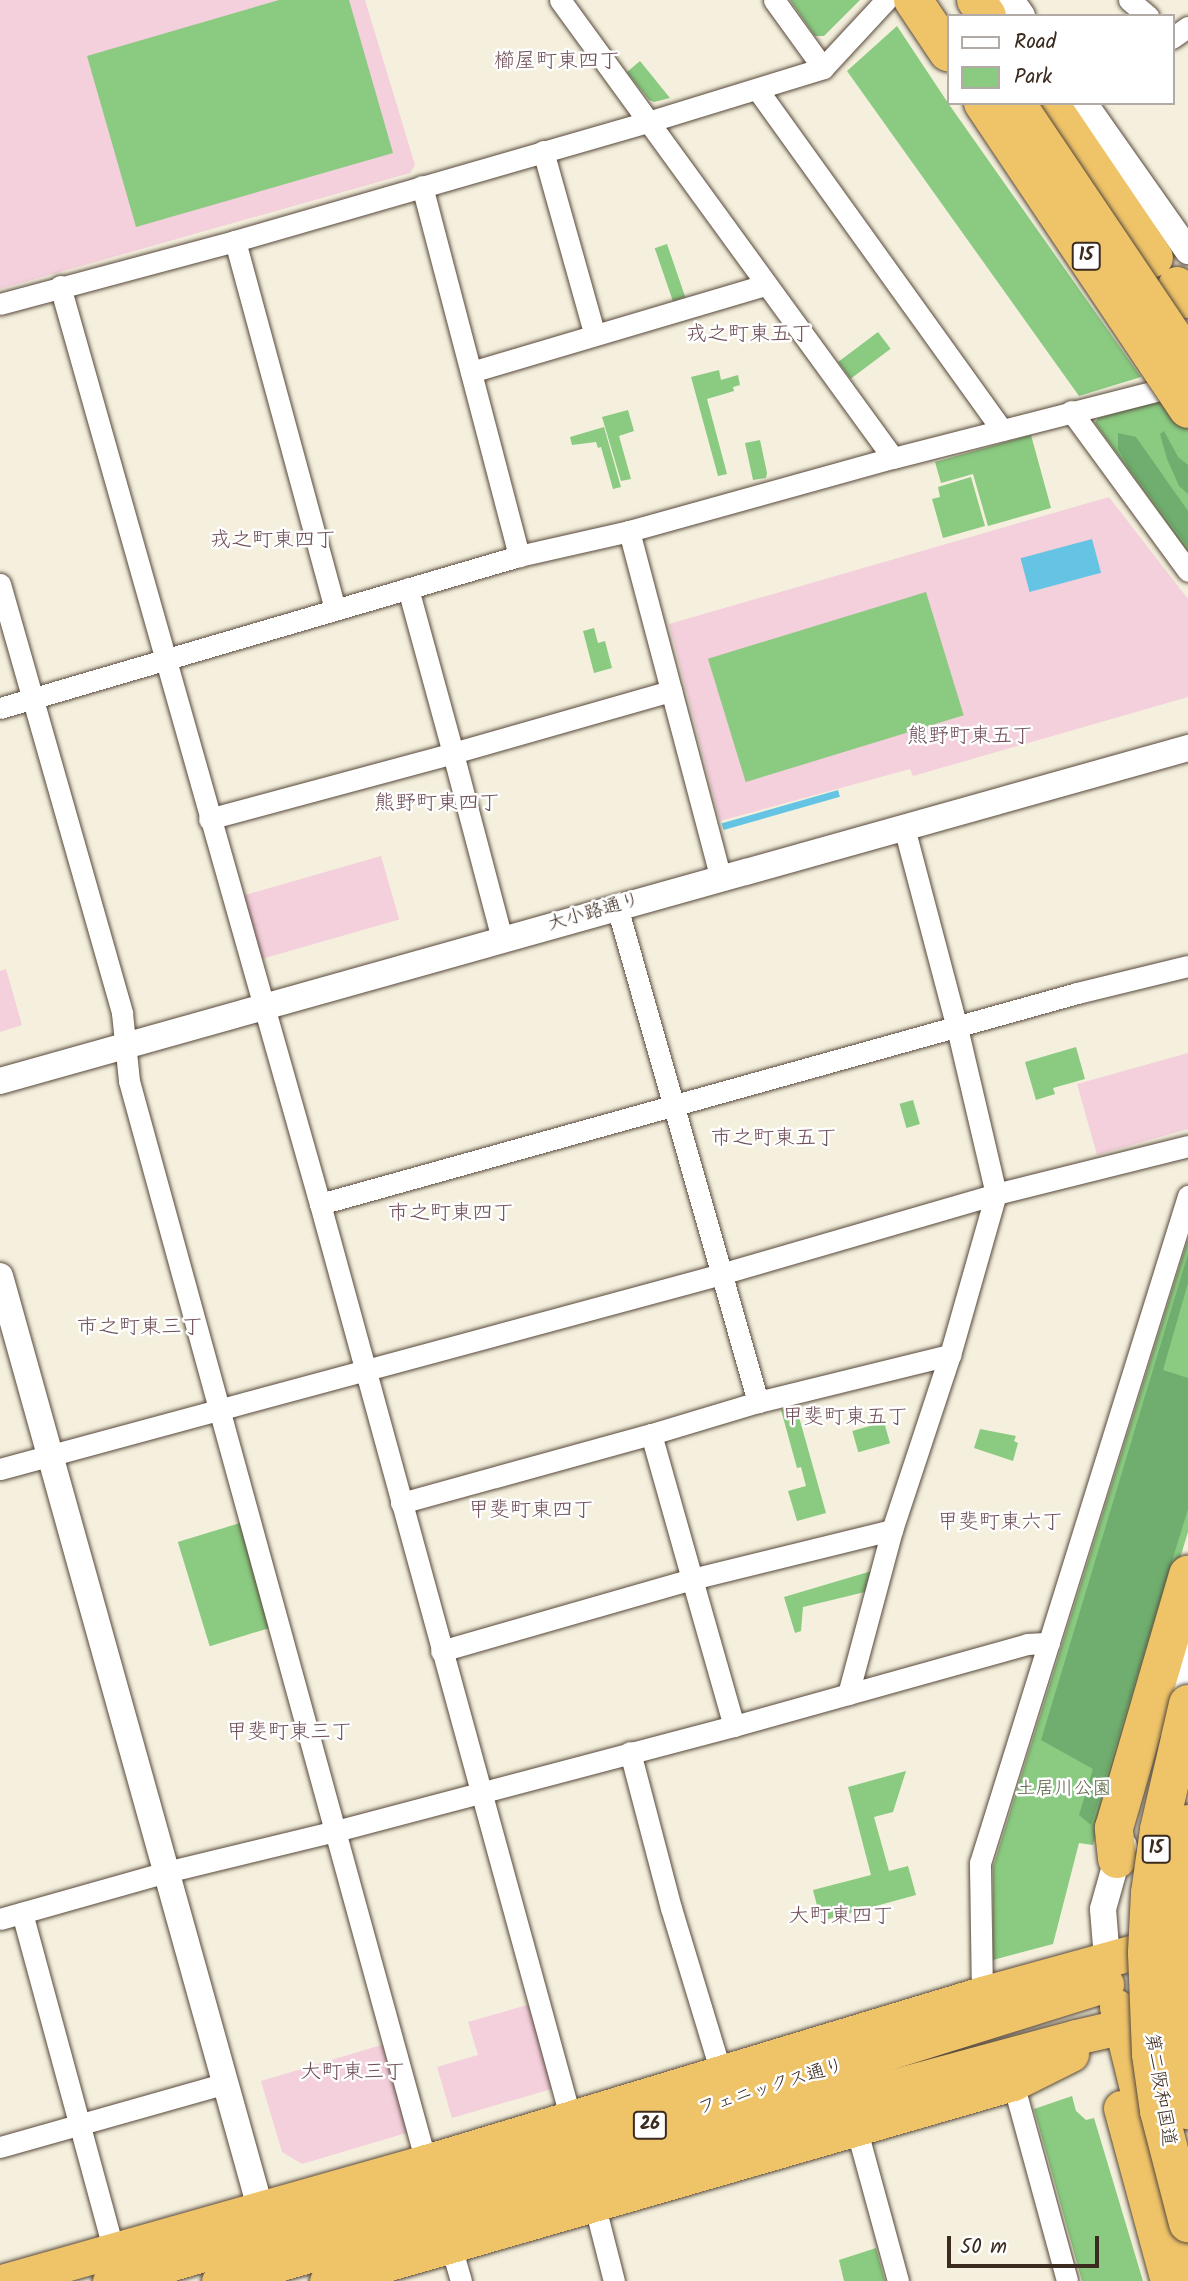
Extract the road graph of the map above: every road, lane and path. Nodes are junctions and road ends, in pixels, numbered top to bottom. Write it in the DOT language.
graph roads {
  1 [pos="561,0"];
  2 [pos="774,0"];
  3 [pos="886,0"];
  4 [pos="913,0"];
  5 [pos="924,0"];
  6 [pos="1129,0"];
  7 [pos="1146,14"];
  8 [pos="946,29"];
  9 [pos="946,49"];
  10 [pos="823,68"];
  11 [pos="757,89"];
  12 [pos="984,105"];
  13 [pos="1004,105"];
  14 [pos="1051,105"];
  15 [pos="1051,105"];
  16 [pos="648,122"];
  17 [pos="543,151"];
  18 [pos="422,186"];
  19 [pos="235,241"];
  20 [pos="1177,273"];
  21 [pos="764,285"];
  22 [pos="60,286"];
  23 [pos="0,304"];
  24 [pos="594,333"];
  25 [pos="1188,351"];
  26 [pos="1188,359"];
  27 [pos="471,372"];
  28 [pos="1188,383"];
  29 [pos="1188,410"];
  30 [pos="1071,411"];
  31 [pos="1002,430"];
  32 [pos="893,458"];
  33 [pos="629,531"];
  34 [pos="519,556"];
  35 [pos="1188,571"];
  36 [pos="0,584"];
  37 [pos="408,588"];
  38 [pos="335,610"];
  39 [pos="164,662"];
  40 [pos="671,691"];
  41 [pos="30,699"];
  42 [pos="0,708"];
  43 [pos="1188,748"];
  44 [pos="453,753"];
  45 [pos="209,819"];
  46 [pos="904,827"];
  47 [pos="721,878"];
  48 [pos="617,907"];
  49 [pos="502,939"];
  50 [pos="1188,966"];
  51 [pos="262,1008"];
  52 [pos="957,1028"];
  53 [pos="125,1046"];
  54 [pos="0,1081"];
  55 [pos="673,1107"];
  56 [pos="1188,1146"];
  57 [pos="996,1194"];
  58 [pos="1188,1196"];
  59 [pos="320,1204"];
  60 [pos="721,1274"];
  61 [pos="0,1276"];
  62 [pos="950,1355"];
  63 [pos="364,1370"];
  64 [pos="758,1402"];
  65 [pos="222,1408"];
  66 [pos="651,1434"];
  67 [pos="49,1454"];
  68 [pos="0,1469"];
  69 [pos="401,1503"];
  70 [pos="892,1530"];
  71 [pos="1188,1575"];
  72 [pos="692,1579"];
  73 [pos="1049,1643"];
  74 [pos="441,1651"];
  75 [pos="1188,1654"];
  76 [pos="848,1694"];
  77 [pos="1188,1704"];
  78 [pos="734,1726"];
  79 [pos="630,1752"];
  80 [pos="479,1792"];
  81 [pos="1188,1824"];
  82 [pos="336,1831"];
  83 [pos="1117,1859"];
  84 [pos="166,1872"];
  85 [pos="22,1913"];
  86 [pos="0,1919"];
  87 [pos="1188,1937"];
  88 [pos="1109,1971"];
  89 [pos="1180,1979"];
  90 [pos="982,1994"];
  91 [pos="1121,2028"];
  92 [pos="721,2073"];
  93 [pos="843,2083"];
  94 [pos="1013,2083"];
  95 [pos="223,2084"];
  96 [pos="1188,2110"];
  97 [pos="79,2125"];
  98 [pos="0,2147"];
  99 [pos="582,2161"];
  100 [pos="438,2203"];
  101 [pos="1181,2228"];
  102 [pos="271,2247"];
  103 [pos="1188,2269"];
  104 [pos="115,2270"];
  105 [pos="5,2281"];
  106 [pos="219,2281"];
  107 [pos="327,2281"];
  108 [pos="461,2281"];
  109 [pos="614,2281"];
  110 [pos="898,2281"];
  111 [pos="1067,2281"];
  112 [pos="1168,2281"];
  113 [pos="1185,2281"];
  1 -- 16 [label="street"];
  2 -- 10 [label="street"];
  3 -- 10 [label="street"];
  4 -- 9 [label="highway"];
  5 -- 8 [label="street"];
  6 -- 7 [label="street"];
  10 -- 11 [label="street"];
  11 -- 16 [label="street"];
  11 -- 31 [label="street"];
  12 -- 29 [label="highway, 15, bridge"];
  13 -- 25 [label="street"];
  14 -- 20 [label="highway"];
  15 -- 26 [label="highway, 15, bridge"];
  16 -- 17 [label="street"];
  16 -- 21 [label="street"];
  17 -- 18 [label="street"];
  17 -- 24 [label="street"];
  18 -- 19 [label="street"];
  18 -- 27 [label="street"];
  19 -- 22 [label="street"];
  19 -- 38 [label="street"];
  21 -- 24 [label="street"];
  21 -- 32 [label="street"];
  22 -- 23 [label="street"];
  22 -- 39 [label="street"];
  24 -- 27 [label="street"];
  27 -- 34 [label="street"];
  28 -- 30 [label="street"];
  30 -- 31 [label="street"];
  30 -- 35 [label="street"];
  31 -- 32 [label="street"];
  32 -- 33 [label="street"];
  33 -- 34 [label="street"];
  33 -- 40 [label="street"];
  34 -- 37 [label="street"];
  36 -- 41 [label="street"];
  37 -- 38 [label="street"];
  37 -- 44 [label="street"];
  38 -- 39 [label="street"];
  39 -- 41 [label="street"];
  39 -- 45 [label="street"];
  40 -- 44 [label="street"];
  40 -- 47 [label="street"];
  41 -- 42 [label="street"];
  41 -- 53 [label="street"];
  43 -- 46 [label="street, 大小路通り"];
  44 -- 45 [label="street"];
  44 -- 49 [label="street"];
  45 -- 51 [label="street"];
  46 -- 47 [label="street, 大小路通り"];
  46 -- 52 [label="street"];
  47 -- 48 [label="street, 大小路通り"];
  48 -- 49 [label="street, 大小路通り"];
  48 -- 55 [label="street"];
  49 -- 51 [label="street, 大小路通り"];
  50 -- 52 [label="street"];
  51 -- 53 [label="street, 大小路通り"];
  51 -- 59 [label="street"];
  52 -- 55 [label="street"];
  52 -- 57 [label="street"];
  53 -- 54 [label="street, 大小路通り"];
  53 -- 65 [label="street"];
  55 -- 59 [label="street"];
  55 -- 60 [label="street"];
  56 -- 57 [label="street"];
  57 -- 60 [label="street"];
  57 -- 62 [label="street"];
  58 -- 73 [label="street"];
  59 -- 63 [label="street"];
  60 -- 63 [label="street"];
  60 -- 64 [label="street"];
  61 -- 67 [label="street"];
  62 -- 64 [label="street"];
  62 -- 70 [label="street"];
  63 -- 65 [label="street"];
  63 -- 69 [label="street"];
  64 -- 66 [label="street"];
  65 -- 67 [label="street"];
  65 -- 82 [label="street"];
  66 -- 69 [label="street"];
  66 -- 72 [label="street"];
  67 -- 68 [label="street"];
  67 -- 84 [label="street"];
  69 -- 74 [label="street"];
  70 -- 72 [label="street"];
  70 -- 76 [label="street"];
  71 -- 83 [label="highway, 15"];
  72 -- 74 [label="street"];
  72 -- 78 [label="street"];
  73 -- 76 [label="street"];
  73 -- 90 [label="street"];
  74 -- 80 [label="street"];
  75 -- 83 [label="street"];
  76 -- 78 [label="street"];
  77 -- 89 [label="highway, 15, bridge"];
  78 -- 79 [label="street"];
  79 -- 80 [label="street"];
  79 -- 92 [label="street"];
  80 -- 82 [label="street"];
  80 -- 99 [label="street"];
  81 -- 89 [label="highway, 15, bridge"];
  82 -- 84 [label="street"];
  82 -- 100 [label="street"];
  83 -- 88 [label="street"];
  84 -- 85 [label="street"];
  84 -- 95 [label="street"];
  85 -- 86 [label="street"];
  85 -- 97 [label="street"];
  87 -- 88 [label="highway, 26"];
  88 -- 89 [label="highway, フェニックス通り / 26"];
  88 -- 90 [label="highway, 26"];
  88 -- 91 [label="highway"];
  88 -- 93 [label="highway, フェニックス通り / 26"];
  89 -- 91 [label="highway, フェニックス通り / 26"];
  89 -- 96 [label="highway, 第二阪和国道, bridge"];
  89 -- 101 [label="highway, 第二阪和国道, bridge"];
  90 -- 93 [label="highway, 26"];
  91 -- 93 [label="highway, フェニックス通り / 26"];
  91 -- 94 [label="highway, 26"];
  91 -- 101 [label="highway"];
  91 -- 112 [label="highway"];
  92 -- 93 [label="highway, 26"];
  92 -- 99 [label="highway, 26"];
  93 -- 94 [label="highway, 26"];
  93 -- 99 [label="highway, 26"];
  93 -- 99 [label="highway, フェニックス通り / 26"];
  93 -- 110 [label="street"];
  94 -- 111 [label="street"];
  95 -- 97 [label="street"];
  95 -- 102 [label="street"];
  97 -- 98 [label="street"];
  97 -- 104 [label="street"];
  99 -- 100 [label="highway, 26"];
  99 -- 100 [label="highway, フェニックス通り / 26"];
  99 -- 109 [label="street"];
  100 -- 102 [label="highway, 26"];
  100 -- 102 [label="highway, フェニックス通り / 26"];
  100 -- 107 [label="highway, 26"];
  100 -- 108 [label="street"];
  101 -- 103 [label="highway"];
  101 -- 113 [label="highway, 第二阪和国道"];
  102 -- 104 [label="highway, 26"];
  102 -- 106 [label="highway, フェニックス通り / 26"];
  104 -- 105 [label="highway, 26"];
}
